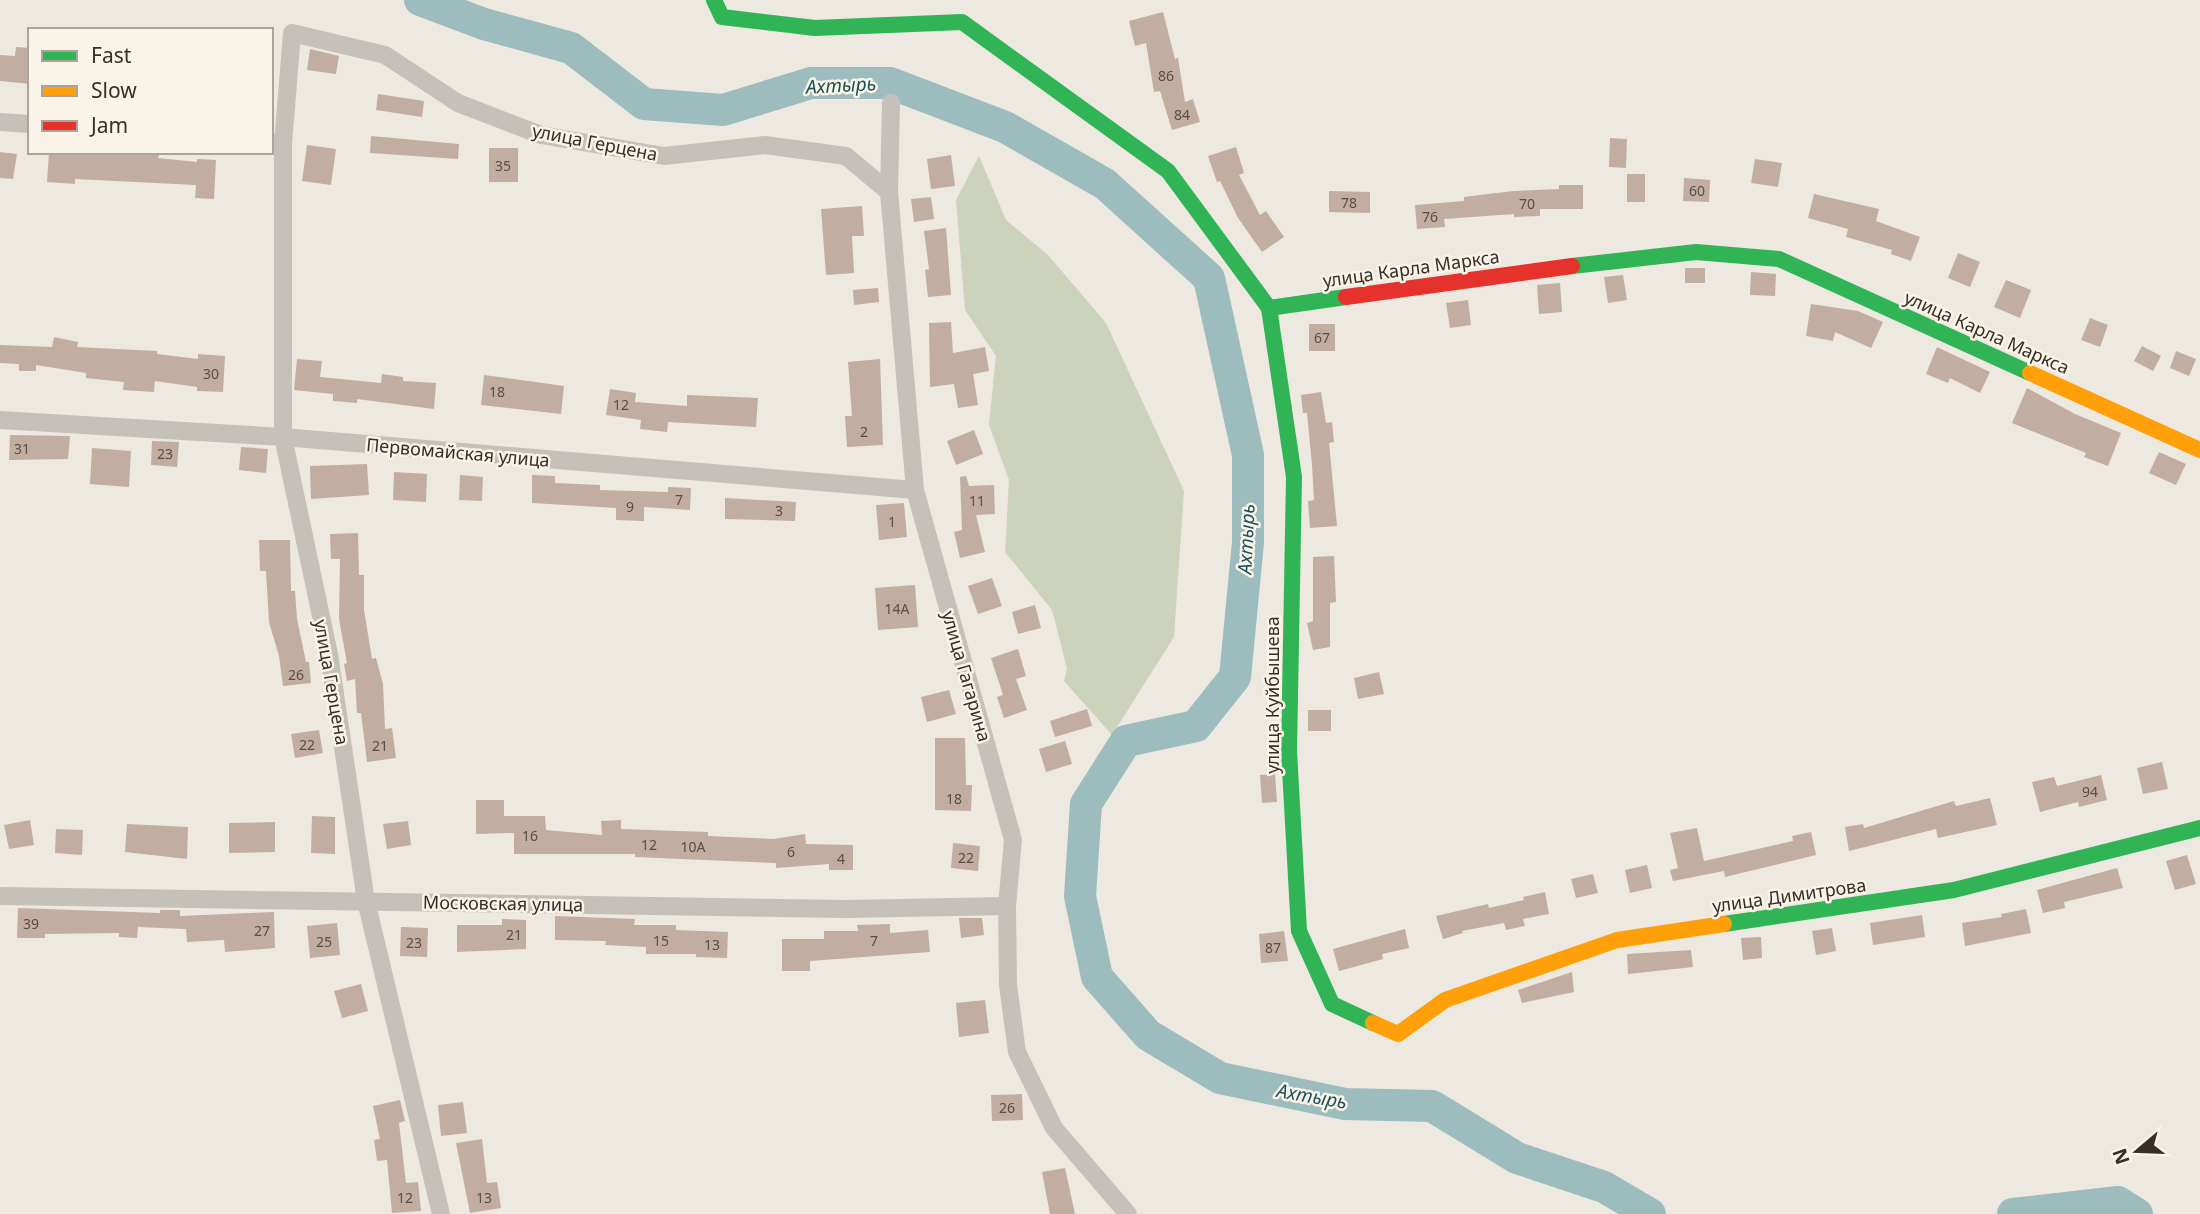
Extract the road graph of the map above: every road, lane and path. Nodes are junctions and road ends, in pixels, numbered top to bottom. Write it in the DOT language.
graph roads {
  1 [pos="713,0"];
  2 [pos="891,103"];
  3 [pos="0,122"];
  4 [pos="28,124"];
  5 [pos="277,143"];
  6 [pos="889,192"];
  7 [pos="1269,308"];
  8 [pos="0,420"];
  9 [pos="283,438"];
  10 [pos="2200,450"];
  11 [pos="915,490"];
  12 [pos="2200,828"];
  13 [pos="0,896"];
  14 [pos="366,901"];
  15 [pos="1007,906"];
  16 [pos="1398,1034"];
  17 [pos="441,1214"];
  18 [pos="1128,1214"];
  1 -- 7 [label="street"];
  2 -- 6 [label="street, улица Гагарина"];
  3 -- 4 [label="street"];
  5 -- 6 [label="street, улица Герцена"];
  5 -- 9 [label="street, улица Герцена"];
  6 -- 11 [label="street, улица Гагарина"];
  7 -- 10 [label="street, улица Карла Маркса"];
  7 -- 16 [label="street, улица Куйбышева"];
  8 -- 9 [label="street, Первомайская улица"];
  9 -- 11 [label="street, Первомайская улица"];
  9 -- 14 [label="street, улица Герцена"];
  11 -- 15 [label="street, улица Гагарина"];
  12 -- 16 [label="street, улица Димитрова"];
  13 -- 14 [label="street, Московская улица"];
  14 -- 15 [label="street, Московская улица"];
  14 -- 17 [label="street, улица Герцена"];
  15 -- 18 [label="street, улица Гагарина"];
}
